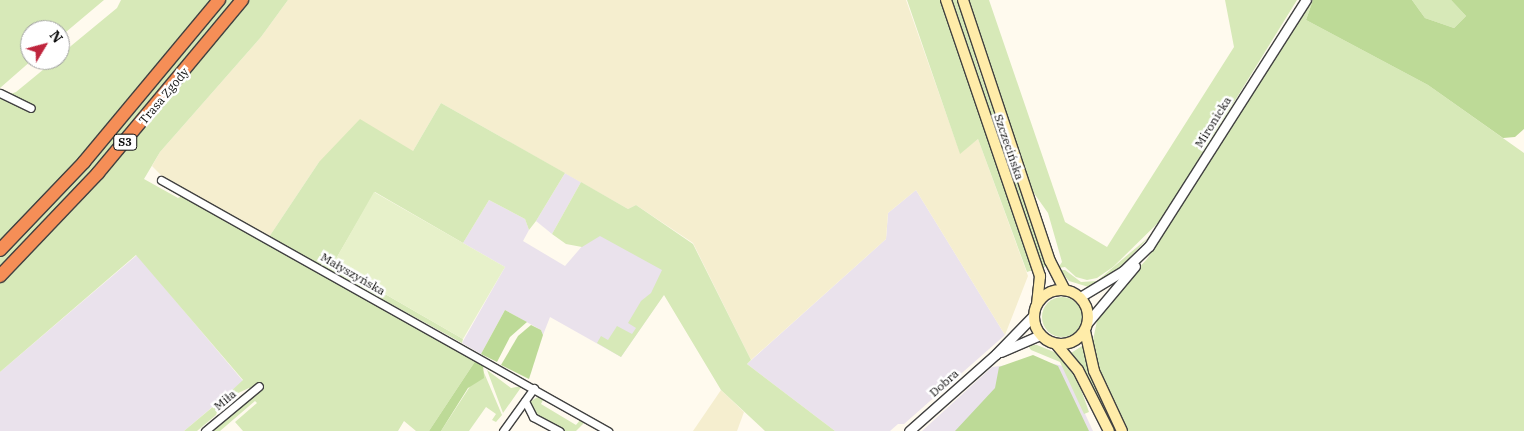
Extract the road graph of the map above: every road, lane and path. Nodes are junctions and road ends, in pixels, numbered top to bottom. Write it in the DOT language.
graph roads {
  1 [pos="219,0"];
  2 [pos="242,0"];
  3 [pos="946,0"];
  4 [pos="963,0"];
  5 [pos="1306,0"];
  6 [pos="0,93"];
  7 [pos="31,108"];
  8 [pos="161,180"];
  9 [pos="0,250"];
  10 [pos="1140,257"];
  11 [pos="0,276"];
  12 [pos="1064,290"];
  13 [pos="1080,297"];
  14 [pos="1037,303"];
  15 [pos="1033,316"];
  16 [pos="1086,326"];
  17 [pos="1040,335"];
  18 [pos="1056,344"];
  19 [pos="996,354"];
  20 [pos="258,386"];
  21 [pos="534,388"];
  22 [pos="525,401"];
  23 [pos="206,431"];
  24 [pos="503,431"];
  25 [pos="559,431"];
  26 [pos="608,431"];
  27 [pos="908,431"];
  28 [pos="1109,431"];
  29 [pos="1122,431"];
  1 -- 9 [label="highway, Trasa Zgody / S3"];
  2 -- 11 [label="highway, Trasa Zgody / S3"];
  3 -- 14 [label="main road, Szczecińska"];
  4 -- 12 [label="main road, Szczecińska"];
  5 -- 10 [label="street, Mironicka"];
  6 -- 7 [label="street"];
  8 -- 21 [label="street, Małyszyńska"];
  10 -- 13 [label="street, Mironicka"];
  10 -- 16 [label="street, Mironicka"];
  12 -- 13 [label="main road"];
  12 -- 14 [label="main road"];
  13 -- 16 [label="main road"];
  14 -- 15 [label="main road"];
  15 -- 17 [label="main road"];
  15 -- 19 [label="street, Dobra"];
  16 -- 18 [label="main road"];
  16 -- 29 [label="main road"];
  17 -- 18 [label="main road"];
  17 -- 19 [label="street, Dobra"];
  18 -- 28 [label="main road"];
  19 -- 27 [label="street, Dobra"];
  20 -- 23 [label="street, Miła"];
  21 -- 22 [label="street"];
  21 -- 26 [label="street, Małyszyńska"];
  22 -- 24 [label="street"];
  22 -- 25 [label="street"];
}
